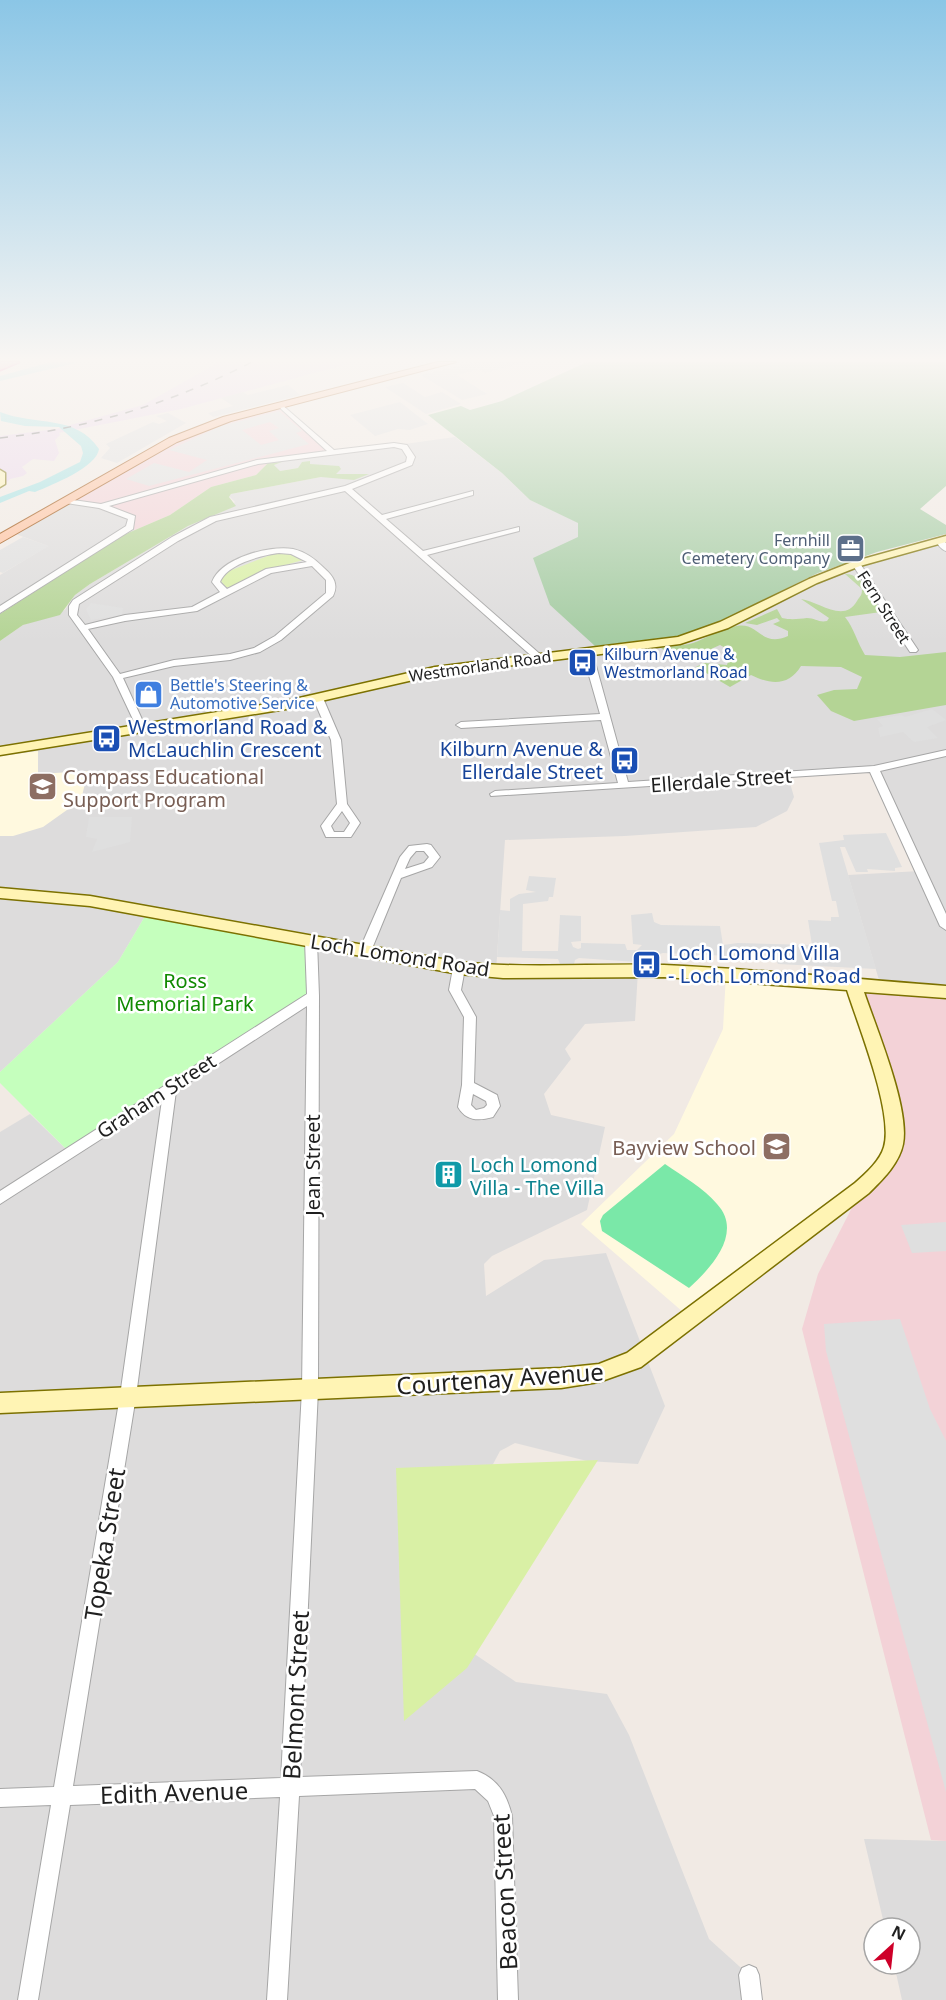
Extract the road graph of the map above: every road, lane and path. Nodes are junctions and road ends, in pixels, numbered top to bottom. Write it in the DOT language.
graph roads {
  1 [pos="148,455"];
  2 [pos="307,455"];
  3 [pos="408,455"];
  4 [pos="0,473"];
  5 [pos="0,484"];
  6 [pos="346,488"];
  7 [pos="470,493"];
  8 [pos="69,501"];
  9 [pos="101,506"];
  10 [pos="380,518"];
  11 [pos="516,529"];
  12 [pos="0,539"];
  13 [pos="944,543"];
  14 [pos="421,554"];
  15 [pos="314,563"];
  16 [pos="856,564"];
  17 [pos="226,594"];
  18 [pos="0,610"];
  19 [pos="83,628"];
  20 [pos="586,651"];
  21 [pos="913,651"];
  22 [pos="538,657"];
  23 [pos="118,677"];
  24 [pos="318,698"];
  25 [pos="605,717"];
  26 [pos="461,725"];
  27 [pos="141,728"];
  28 [pos="0,751"];
  29 [pos="946,753"];
  30 [pos="874,769"];
  31 [pos="624,786"];
  32 [pos="495,794"];
  33 [pos="342,804"];
  34 [pos="397,876"];
  35 [pos="0,893"];
  36 [pos="946,926"];
  37 [pos="311,941"];
  38 [pos="365,951"];
  39 [pos="459,968"];
  40 [pos="853,984"];
  41 [pos="946,992"];
  42 [pos="313,996"];
  43 [pos="468,1085"];
  44 [pos="170,1086"];
  45 [pos="0,1198"];
  46 [pos="310,1390"];
  47 [pos="128,1396"];
  48 [pos="0,1403"];
  49 [pos="490,1787"];
  50 [pos="291,1788"];
  51 [pos="63,1796"];
  52 [pos="0,1798"];
  53 [pos="749,1975"];
  54 [pos="28,2000"];
  55 [pos="277,2000"];
  56 [pos="508,2000"];
  57 [pos="752,2000"];
  1 -- 8 [label="main road"];
  2 -- 9 [label="street"];
  3 -- 6 [label="street"];
  4 -- 5 [label="street"];
  6 -- 10 [label="street"];
  6 -- 19 [label="street"];
  7 -- 10 [label="street"];
  8 -- 9 [label="street"];
  8 -- 12 [label="main road"];
  9 -- 18 [label="street"];
  10 -- 14 [label="street"];
  11 -- 14 [label="street"];
  13 -- 16 [label="street, Westmorland Road"];
  14 -- 22 [label="street"];
  15 -- 17 [label="street"];
  15 -- 17 [label="street"];
  15 -- 23 [label="street"];
  16 -- 20 [label="street, Westmorland Road"];
  16 -- 21 [label="street, Fern Street"];
  17 -- 19 [label="street"];
  19 -- 23 [label="street"];
  20 -- 22 [label="street, Westmorland Road"];
  20 -- 25 [label="street"];
  22 -- 24 [label="street, Westmorland Road"];
  23 -- 27 [label="street"];
  24 -- 27 [label="street, Westmorland Road"];
  24 -- 33 [label="street"];
  25 -- 26 [label="street"];
  25 -- 31 [label="street"];
  27 -- 28 [label="street, Westmorland Road"];
  29 -- 30 [label="street, Ellerdale Street"];
  30 -- 31 [label="street, Ellerdale Street"];
  30 -- 36 [label="street"];
  31 -- 32 [label="street, Ellerdale Street"];
  34 -- 38 [label="street"];
  35 -- 37 [label="street, Loch Lomond Road"];
  37 -- 38 [label="street, Loch Lomond Road"];
  37 -- 42 [label="street, Jean Street"];
  38 -- 39 [label="street, Loch Lomond Road"];
  39 -- 40 [label="street, Loch Lomond Road"];
  39 -- 43 [label="street"];
  40 -- 41 [label="street, Loch Lomond Road"];
  40 -- 46 [label="street, Courtenay Avenue"];
  42 -- 44 [label="street, Graham Street"];
  42 -- 46 [label="street, Jean Street"];
  44 -- 45 [label="street, Graham Street"];
  44 -- 47 [label="street, Topeka Street"];
  46 -- 47 [label="street, Courtenay Avenue"];
  46 -- 50 [label="street, Belmont Street"];
  47 -- 48 [label="street, Courtenay Avenue"];
  47 -- 51 [label="street, Topeka Street"];
  49 -- 50 [label="street, Edith Avenue"];
  49 -- 56 [label="street, Beacon Street"];
  50 -- 51 [label="street, Edith Avenue"];
  50 -- 55 [label="street, Belmont Street"];
  51 -- 52 [label="street, Edith Avenue"];
  51 -- 54 [label="street, Topeka Street"];
  53 -- 57 [label="street"];
}
